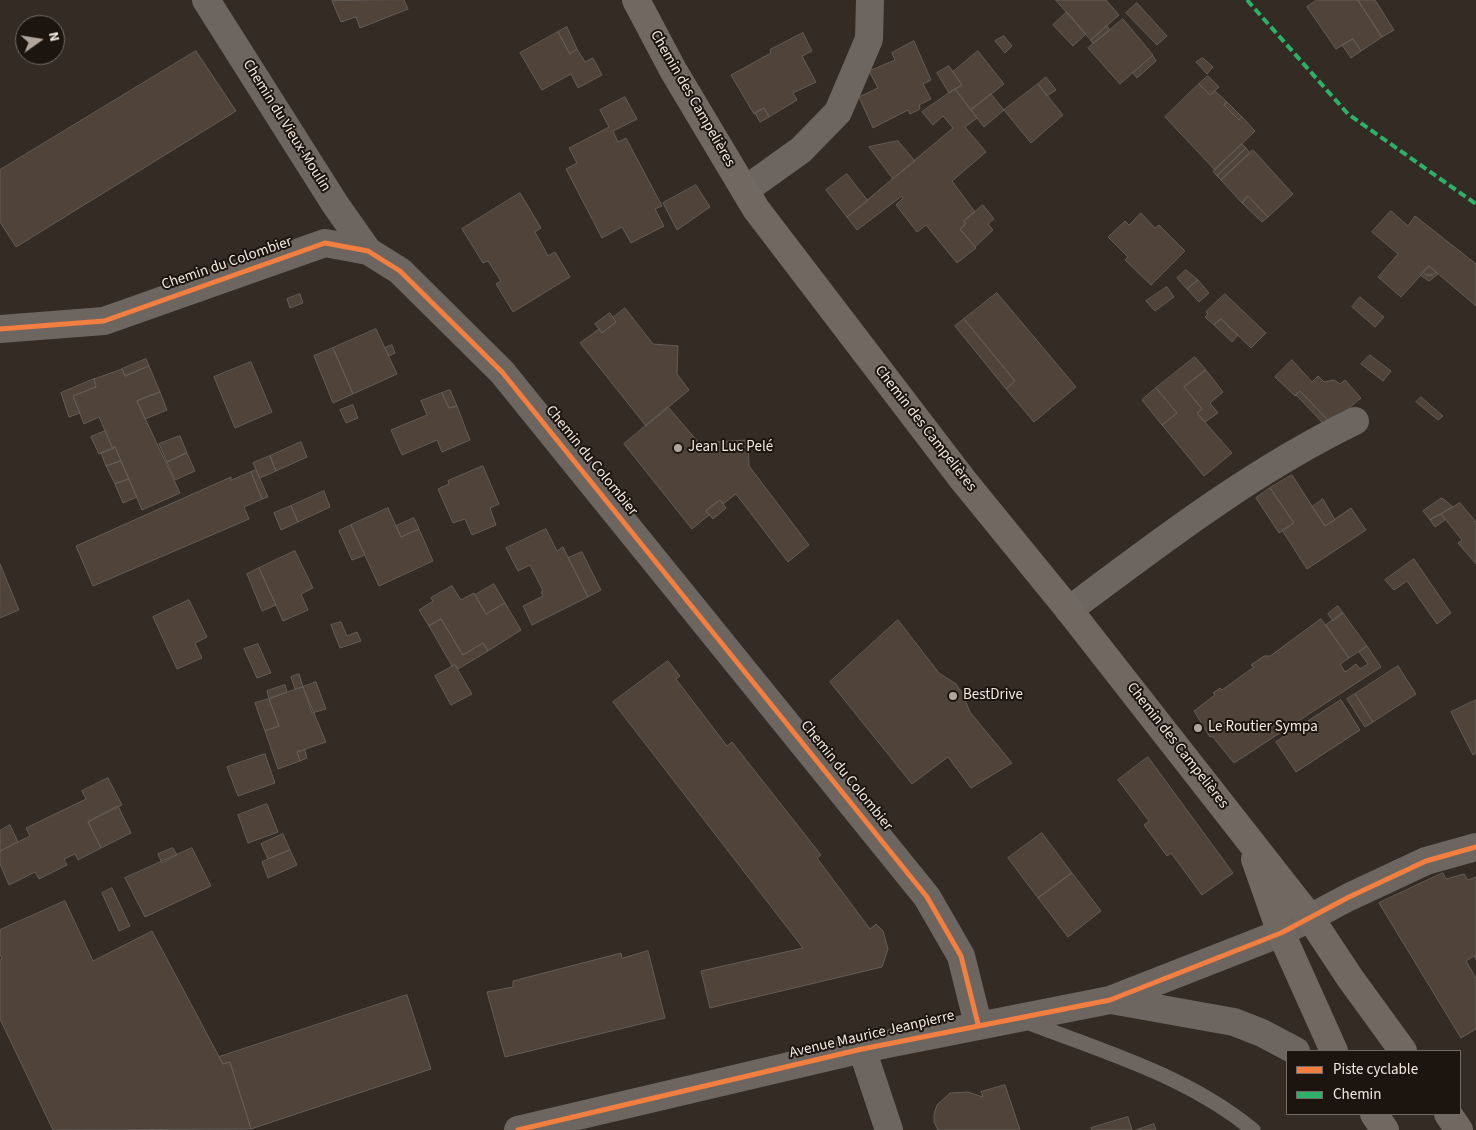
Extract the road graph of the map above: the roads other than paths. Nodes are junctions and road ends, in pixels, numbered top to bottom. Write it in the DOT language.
graph roads {
  1 [pos="206,0"];
  2 [pos="636,0"];
  3 [pos="870,0"];
  4 [pos="745,190"];
  5 [pos="368,251"];
  6 [pos="0,329"];
  7 [pos="1355,420"];
  8 [pos="1069,610"];
  9 [pos="1247,836"];
  10 [pos="1476,847"];
  11 [pos="1311,918"];
  12 [pos="1281,933"];
  13 [pos="1110,1000"];
  14 [pos="1016,1017"];
  15 [pos="978,1024"];
  16 [pos="862,1049"];
  17 [pos="1294,1050"];
  18 [pos="1334,1050"];
  19 [pos="1402,1050"];
  20 [pos="1375,1115"];
  21 [pos="1449,1115"];
  22 [pos="518,1130"];
  23 [pos="889,1130"];
  24 [pos="1254,1130"];
  25 [pos="1386,1130"];
  26 [pos="1459,1130"];
  1 -- 5 [label="street, Chemin du Vieux-Moulin"];
  2 -- 4 [label="main road, Chemin des Campelières"];
  3 -- 4 [label="street"];
  4 -- 8 [label="main road, Chemin des Campelières"];
  5 -- 6 [label="street, Chemin du Colombier"];
  5 -- 15 [label="street, Chemin du Colombier"];
  7 -- 8 [label="street"];
  8 -- 9 [label="main road, Chemin des Campelières"];
  9 -- 11 [label="main road, Chemin des Campelières"];
  9 -- 12 [label="main road, Chemin des Campelières"];
  10 -- 11 [label="street, Avenue Maurice Jeanpierre"];
  11 -- 12 [label="street, Avenue Maurice Jeanpierre"];
  11 -- 19 [label="main road, Chemin des Campelières"];
  12 -- 13 [label="street, Avenue Maurice Jeanpierre"];
  12 -- 18 [label="main road, Chemin des Campelières"];
  13 -- 14 [label="street, Avenue Maurice Jeanpierre"];
  13 -- 17 [label="street"];
  14 -- 15 [label="street, Avenue Maurice Jeanpierre"];
  14 -- 24 [label="lane"];
  15 -- 16 [label="street, Avenue Maurice Jeanpierre"];
  16 -- 22 [label="street, Avenue Maurice Jeanpierre"];
  16 -- 23 [label="street"];
  20 -- 25 [label="main road"];
  21 -- 26 [label="main road"];
}
